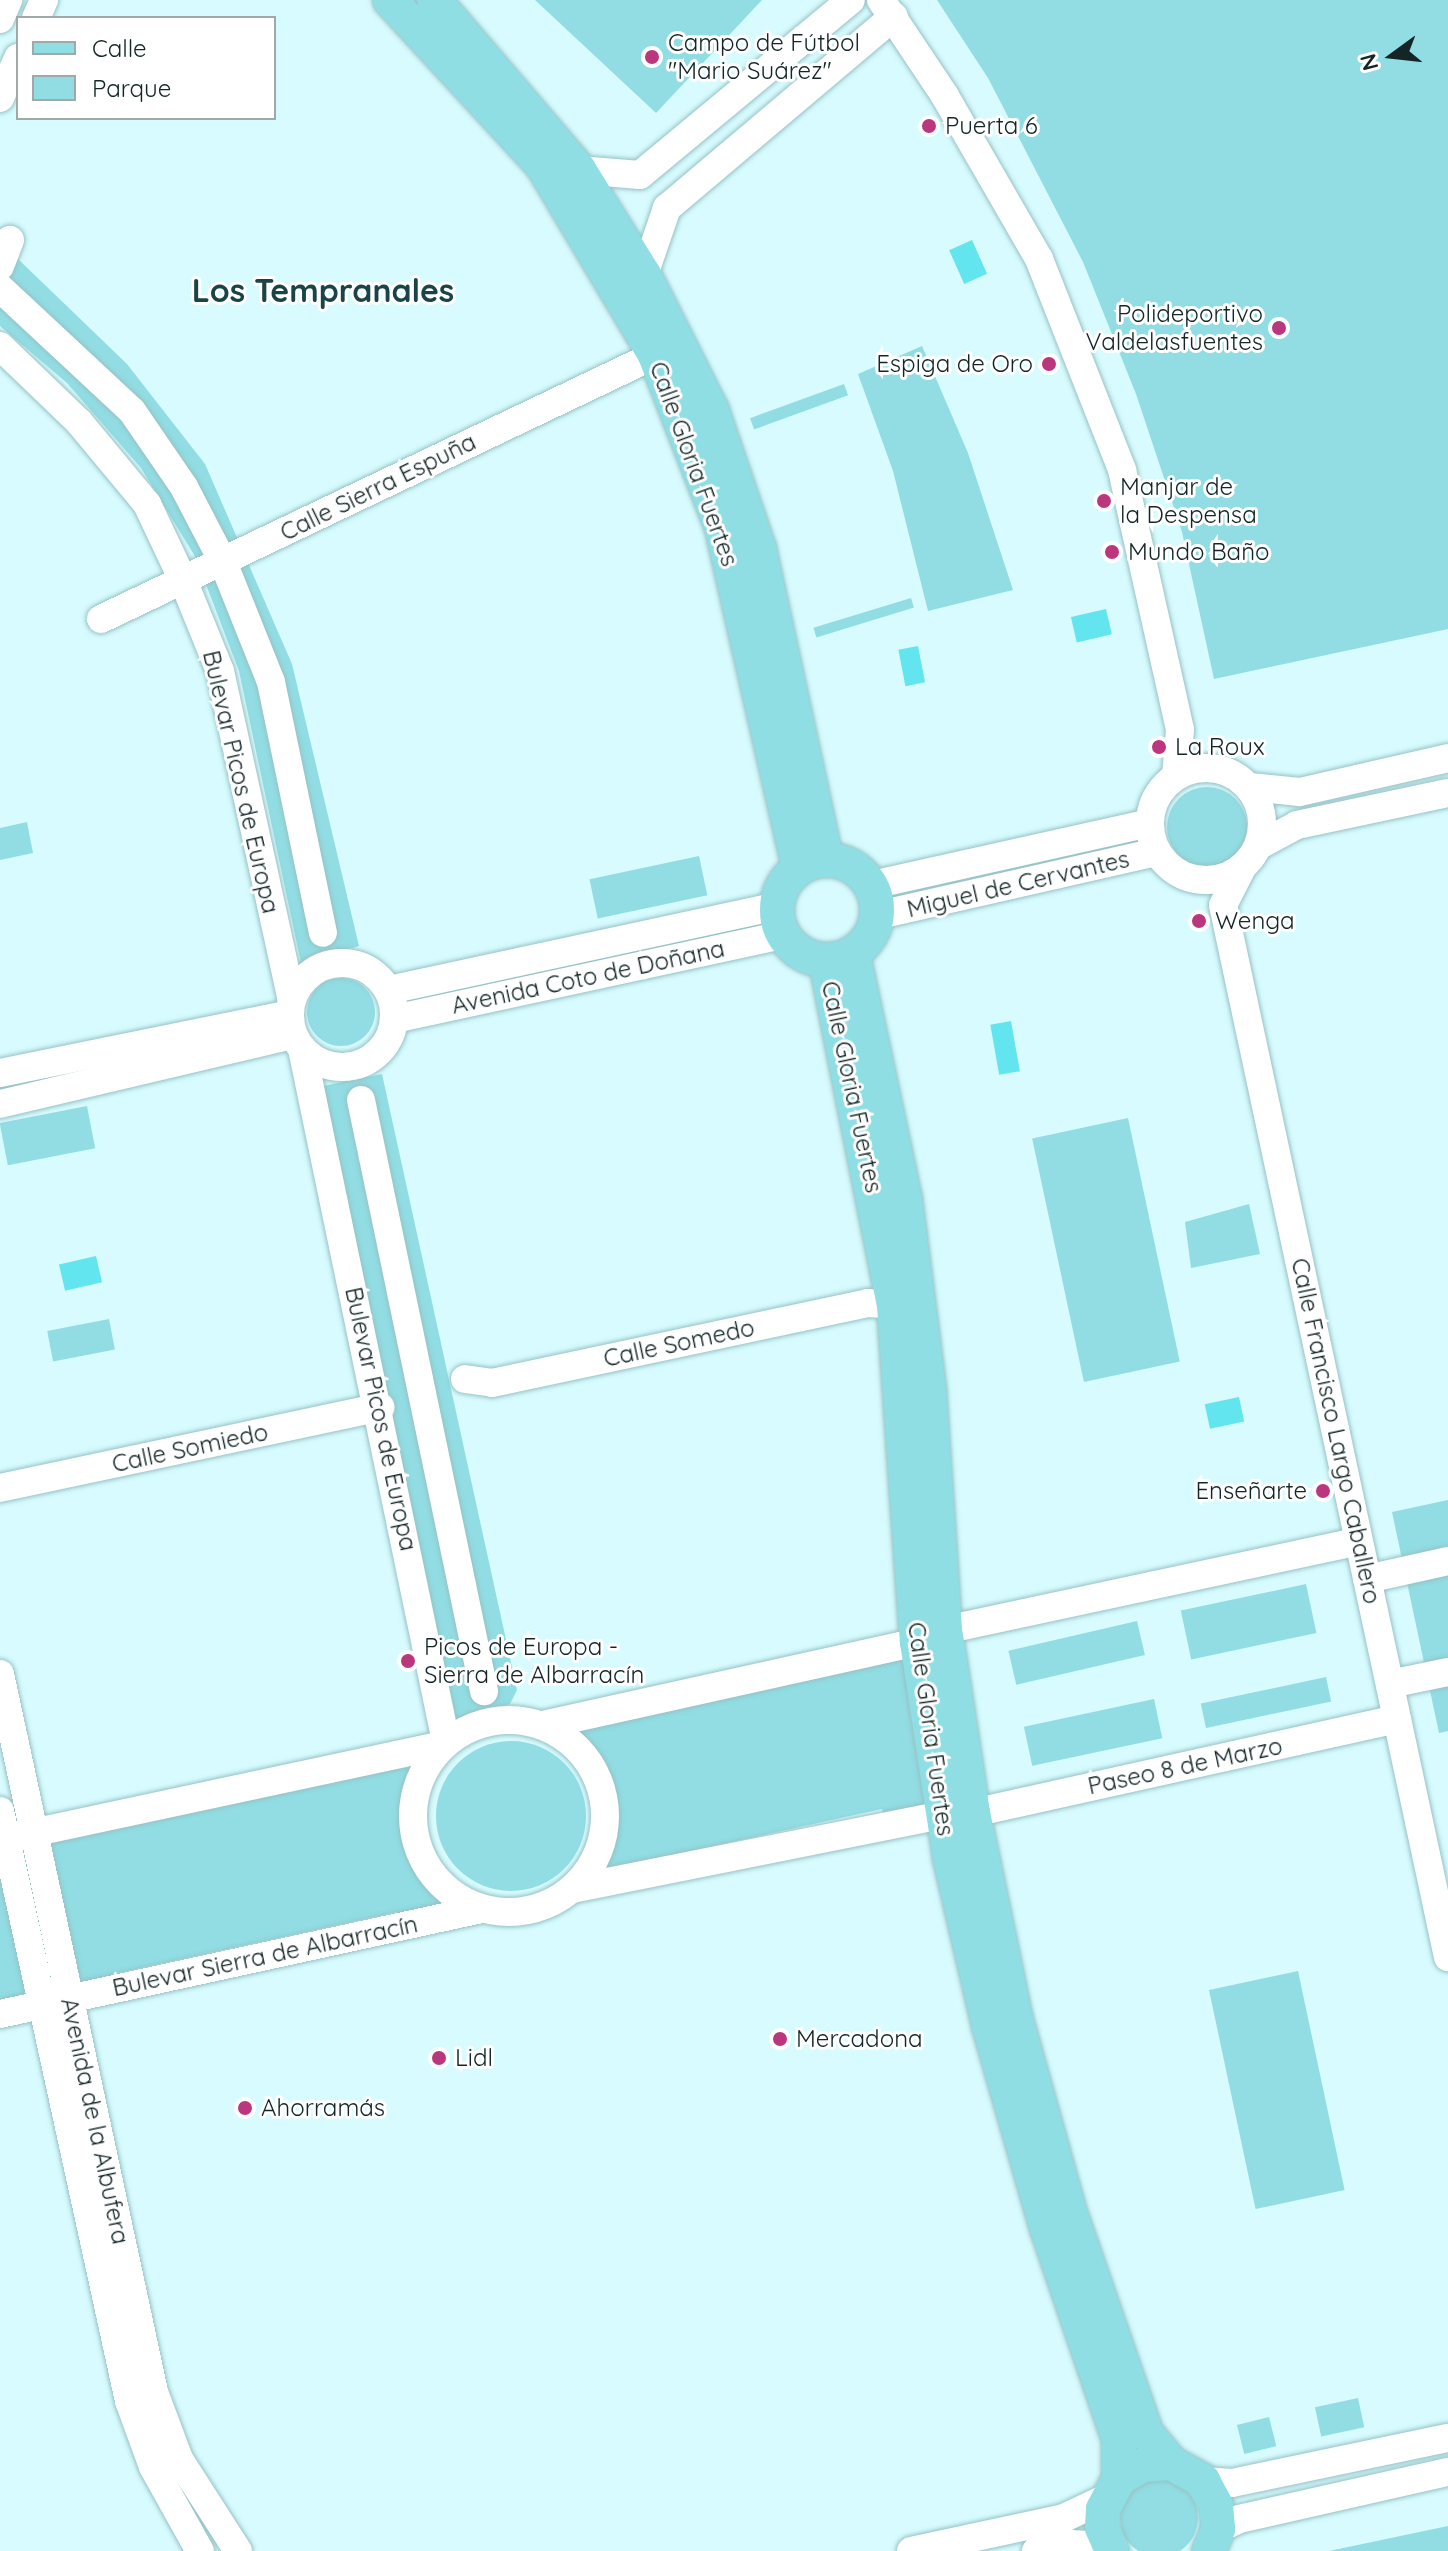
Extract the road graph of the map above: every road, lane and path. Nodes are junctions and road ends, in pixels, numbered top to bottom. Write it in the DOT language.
graph roads {
  1 [pos="8,0"];
  2 [pos="390,0"];
  3 [pos="434,0"];
  4 [pos="851,0"];
  5 [pos="887,8"];
  6 [pos="0,19"];
  7 [pos="16,62"];
  8 [pos="0,98"];
  9 [pos="579,170"];
  10 [pos="644,275"];
  11 [pos="0,288"];
  12 [pos="0,346"];
  13 [pos="655,355"];
  14 [pos="223,562"];
  15 [pos="183,580"];
  16 [pos="101,619"];
  17 [pos="1180,730"];
  18 [pos="1448,758"];
  19 [pos="1217,768"];
  20 [pos="1176,776"];
  21 [pos="1250,787"];
  22 [pos="1448,793"];
  23 [pos="1149,823"];
  24 [pos="1260,845"];
  25 [pos="1157,852"];
  26 [pos="812,863"];
  27 [pos="1241,870"];
  28 [pos="1190,879"];
  29 [pos="875,900"];
  30 [pos="1223,905"];
  31 [pos="779,920"];
  32 [pos="323,933"];
  33 [pos="840,958"];
  34 [pos="389,990"];
  35 [pos="394,1019"];
  36 [pos="294,1024"];
  37 [pos="0,1073"];
  38 [pos="361,1100"];
  39 [pos="0,1104"];
  40 [pos="884,1297"];
  41 [pos="475,1388"];
  42 [pos="380,1407"];
  43 [pos="0,1488"];
  44 [pos="1359,1541"];
  45 [pos="1448,1561"];
  46 [pos="1367,1579"];
  47 [pos="931,1636"];
  48 [pos="1448,1672"];
  49 [pos="0,1674"];
  50 [pos="1390,1684"];
  51 [pos="484,1691"];
  52 [pos="1397,1719"];
  53 [pos="543,1725"];
  54 [pos="445,1743"];
  55 [pos="0,1811"];
  56 [pos="958,1814"];
  57 [pos="34,1833"];
  58 [pos="3,1840"];
  59 [pos="572,1889"];
  60 [pos="483,1909"];
  61 [pos="1448,1957"];
  62 [pos="70,1999"];
  63 [pos="42,2005"];
  64 [pos="0,2014"];
  65 [pos="1448,2438"];
  66 [pos="1171,2463"];
  67 [pos="1448,2472"];
  68 [pos="1203,2481"];
  69 [pos="1112,2488"];
  70 [pos="1213,2540"];
  71 [pos="1110,2548"];
  72 [pos="200,2551"];
  73 [pos="238,2551"];
  74 [pos="911,2551"];
  75 [pos="1036,2551"];
  1 -- 6 [label="street"];
  2 -- 13 [label="main road, Calle Gloria Fuertes"];
  3 -- 9 [label="main road, Calle Gloria Fuertes"];
  4 -- 9 [label="street"];
  5 -- 10 [label="street"];
  5 -- 17 [label="street"];
  7 -- 8 [label="street"];
  9 -- 10 [label="main road, Calle Gloria Fuertes"];
  10 -- 26 [label="main road, Calle Gloria Fuertes"];
  11 -- 14 [label="street"];
  12 -- 15 [label="street, Bulevar Picos de Europa"];
  13 -- 14 [label="street, Calle Sierra Espuña"];
  13 -- 26 [label="main road, Calle Gloria Fuertes"];
  14 -- 15 [label="street, Calle Sierra Espuña"];
  14 -- 32 [label="street"];
  15 -- 16 [label="street, Calle Sierra Espuña"];
  15 -- 36 [label="street, Bulevar Picos de Europa"];
  17 -- 19 [label="street"];
  17 -- 20 [label="street"];
  18 -- 21 [label="street"];
  19 -- 20 [label="street"];
  19 -- 21 [label="street"];
  20 -- 23 [label="street"];
  21 -- 24 [label="street"];
  22 -- 24 [label="street"];
  23 -- 25 [label="street"];
  23 -- 29 [label="street, Miguel de Cervantes"];
  24 -- 27 [label="street"];
  25 -- 28 [label="street"];
  25 -- 29 [label="street, Miguel de Cervantes"];
  26 -- 29 [label="main road"];
  26 -- 31 [label="main road"];
  27 -- 28 [label="street"];
  27 -- 30 [label="street"];
  28 -- 30 [label="street"];
  29 -- 33 [label="main road"];
  30 -- 44 [label="street, Calle Francisco Largo Caballero"];
  31 -- 33 [label="main road"];
  31 -- 34 [label="street, Avenida Coto de Doñana"];
  31 -- 35 [label="street, Avenida Coto de Doñana"];
  33 -- 40 [label="main road, Calle Gloria Fuertes"];
  33 -- 47 [label="main road, Calle Gloria Fuertes"];
  34 -- 35 [label="street"];
  34 -- 36 [label="street"];
  35 -- 36 [label="street"];
  36 -- 37 [label="street"];
  36 -- 39 [label="street"];
  36 -- 42 [label="street, Bulevar Picos de Europa"];
  38 -- 51 [label="street, Bulevar Picos de Europa"];
  40 -- 41 [label="street, Calle Somedo"];
  40 -- 47 [label="main road, Calle Gloria Fuertes"];
  42 -- 43 [label="street, Calle Somiedo"];
  42 -- 54 [label="street, Bulevar Picos de Europa"];
  44 -- 46 [label="street, Calle Francisco Largo Caballero"];
  44 -- 47 [label="street"];
  45 -- 46 [label="street"];
  46 -- 50 [label="street, Calle Francisco Largo Caballero"];
  47 -- 53 [label="street"];
  47 -- 56 [label="main road, Calle Gloria Fuertes"];
  48 -- 50 [label="street"];
  49 -- 57 [label="street, Avenida de la Albufera"];
  50 -- 52 [label="street, Calle Francisco Largo Caballero"];
  52 -- 56 [label="street, Paseo 8 de Marzo"];
  52 -- 61 [label="street, Calle Francisco Largo Caballero"];
  53 -- 54 [label="street"];
  53 -- 59 [label="street"];
  54 -- 57 [label="street"];
  54 -- 60 [label="street"];
  55 -- 58 [label="street, Avenida de la Albufera"];
  56 -- 59 [label="street"];
  56 -- 66 [label="main road, Calle Gloria Fuertes"];
  56 -- 69 [label="main road, Calle Gloria Fuertes"];
  57 -- 58 [label="street"];
  57 -- 62 [label="street, Avenida de la Albufera"];
  58 -- 63 [label="street, Avenida de la Albufera"];
  59 -- 60 [label="street"];
  60 -- 62 [label="street, Bulevar Sierra de Albarracín"];
  62 -- 63 [label="street, Bulevar Sierra de Albarracín"];
  62 -- 73 [label="street, Avenida de la Albufera"];
  63 -- 64 [label="street, Bulevar Sierra de Albarracín"];
  63 -- 72 [label="street, Avenida de la Albufera"];
  65 -- 68 [label="street"];
  66 -- 68 [label="main road"];
  66 -- 69 [label="main road"];
  67 -- 70 [label="street"];
  68 -- 70 [label="main road"];
  69 -- 71 [label="main road, Calle Gloria Fuertes"];
  69 -- 74 [label="street"];
  71 -- 75 [label="street"];
}
